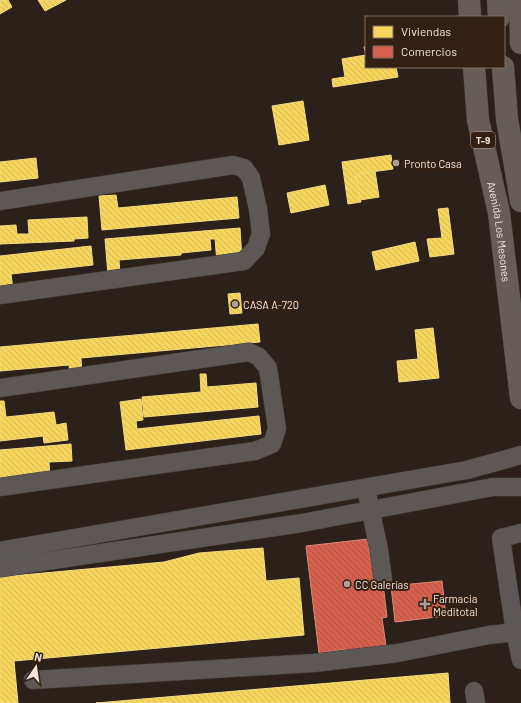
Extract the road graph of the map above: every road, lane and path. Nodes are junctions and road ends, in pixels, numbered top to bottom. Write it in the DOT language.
graph roads {
  1 [pos="469,0"];
  2 [pos="482,0"];
  3 [pos="498,0"];
  4 [pos="520,0"];
  5 [pos="470,16"];
  6 [pos="482,16"];
  7 [pos="499,16"];
  8 [pos="521,43"];
  9 [pos="474,68"];
  10 [pos="486,68"];
  11 [pos="503,68"];
  12 [pos="0,201"];
  13 [pos="521,202"];
  14 [pos="499,213"];
  15 [pos="0,295"];
  16 [pos="0,388"];
  17 [pos="521,398"];
  18 [pos="521,455"];
  19 [pos="0,487"];
  20 [pos="521,487"];
  21 [pos="365,488"];
  22 [pos="372,509"];
  23 [pos="521,533"];
  24 [pos="0,551"];
  25 [pos="0,568"];
  26 [pos="383,580"];
  27 [pos="516,632"];
  28 [pos="521,660"];
  29 [pos="33,680"];
  1 -- 5 [label="highway"];
  2 -- 6 [label="highway"];
  3 -- 7 [label="highway"];
  4 -- 8 [label="highway"];
  9 -- 14 [label="highway, Avenida Los Mesones / T-9"];
  10 -- 14 [label="highway, T-9"];
  11 -- 13 [label="highway, T-9"];
  12 -- 15 [label="street"];
  14 -- 17 [label="highway, Avenida Los Mesones / T-9"];
  16 -- 19 [label="street"];
  18 -- 21 [label="street"];
  20 -- 22 [label="street"];
  21 -- 22 [label="street"];
  21 -- 24 [label="street"];
  22 -- 25 [label="street"];
  22 -- 26 [label="street"];
  23 -- 27 [label="street"];
  27 -- 28 [label="street"];
  27 -- 29 [label="street"];
}
